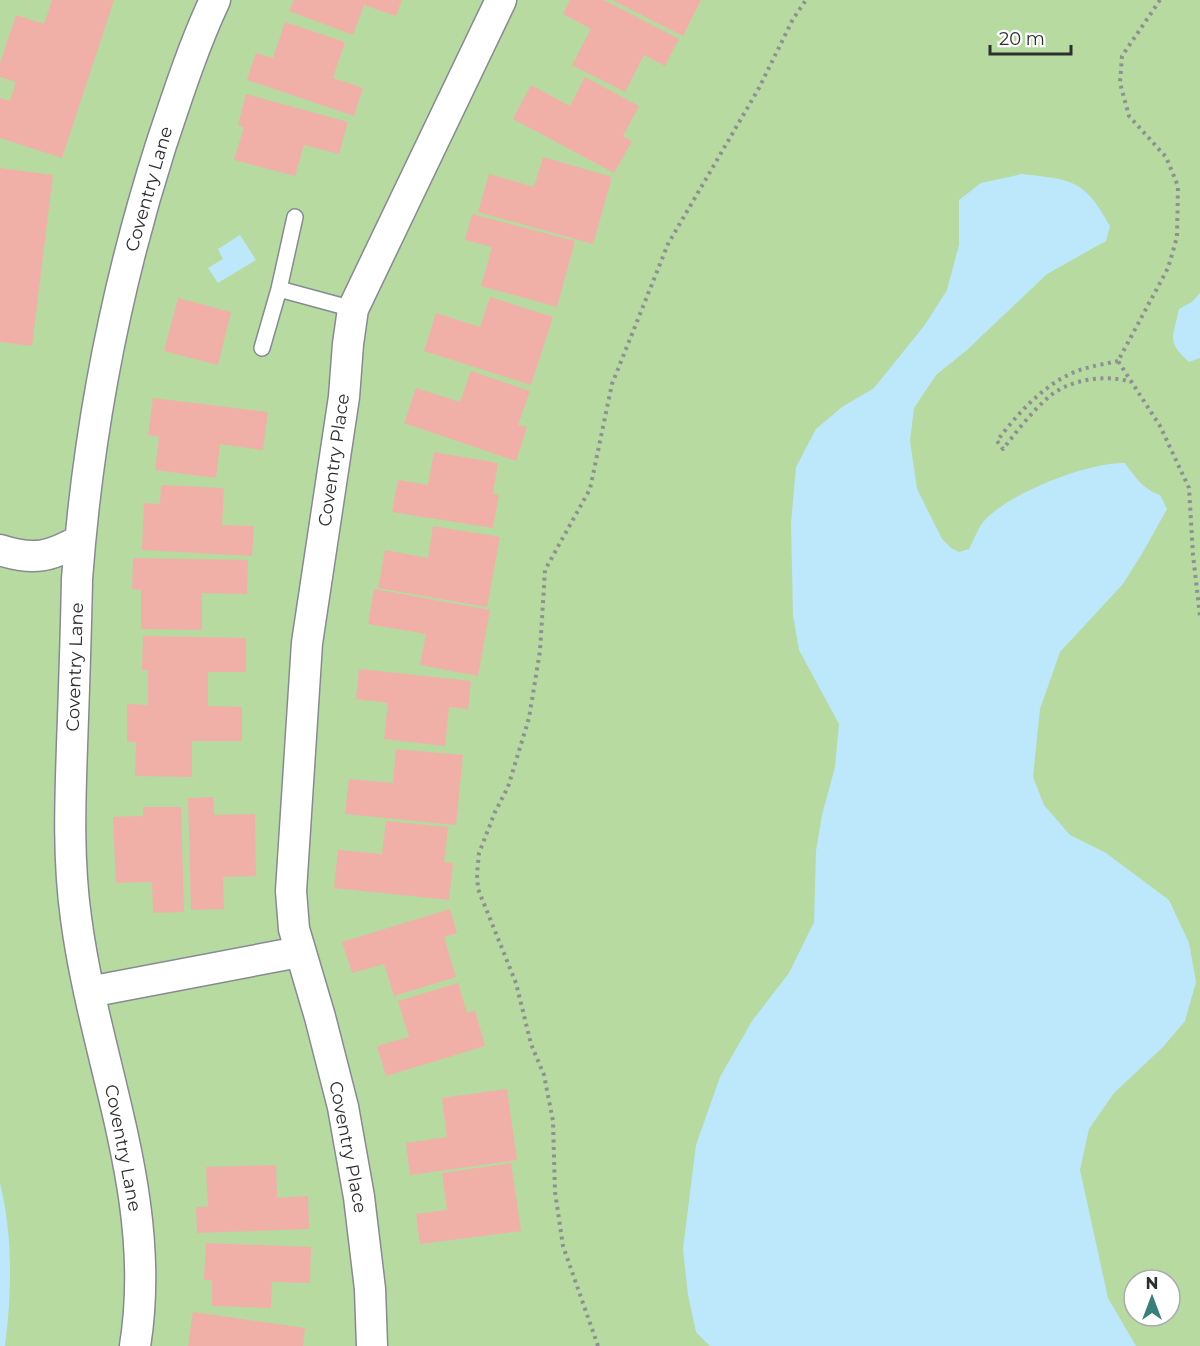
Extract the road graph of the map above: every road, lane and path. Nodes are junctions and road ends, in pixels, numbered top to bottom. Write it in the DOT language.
graph roads {
  1 [pos="214,0"];
  2 [pos="501,0"];
  3 [pos="806,0"];
  4 [pos="1160,0"];
  5 [pos="295,217"];
  6 [pos="279,289"];
  7 [pos="353,309"];
  8 [pos="262,348"];
  9 [pos="1118,361"];
  10 [pos="1131,382"];
  11 [pos="80,540"];
  12 [pos="0,550"];
  13 [pos="1200,616"];
  14 [pos="299,952"];
  15 [pos="89,992"];
  16 [pos="135,1346"];
  17 [pos="372,1346"];
  18 [pos="598,1346"];
  1 -- 11 [label="street, Coventry Lane"];
  2 -- 7 [label="street, Coventry Place"];
  3 -- 18 [label="path"];
  4 -- 9 [label="path"];
  5 -- 6 [label="lane"];
  6 -- 7 [label="lane"];
  6 -- 8 [label="lane"];
  7 -- 14 [label="street, Coventry Place"];
  9 -- 10 [label="path"];
  9 -- 10 [label="path"];
  10 -- 13 [label="path"];
  11 -- 12 [label="street"];
  11 -- 15 [label="street, Coventry Lane"];
  14 -- 15 [label="street"];
  14 -- 17 [label="street, Coventry Place"];
  15 -- 16 [label="street, Coventry Lane"];
}
